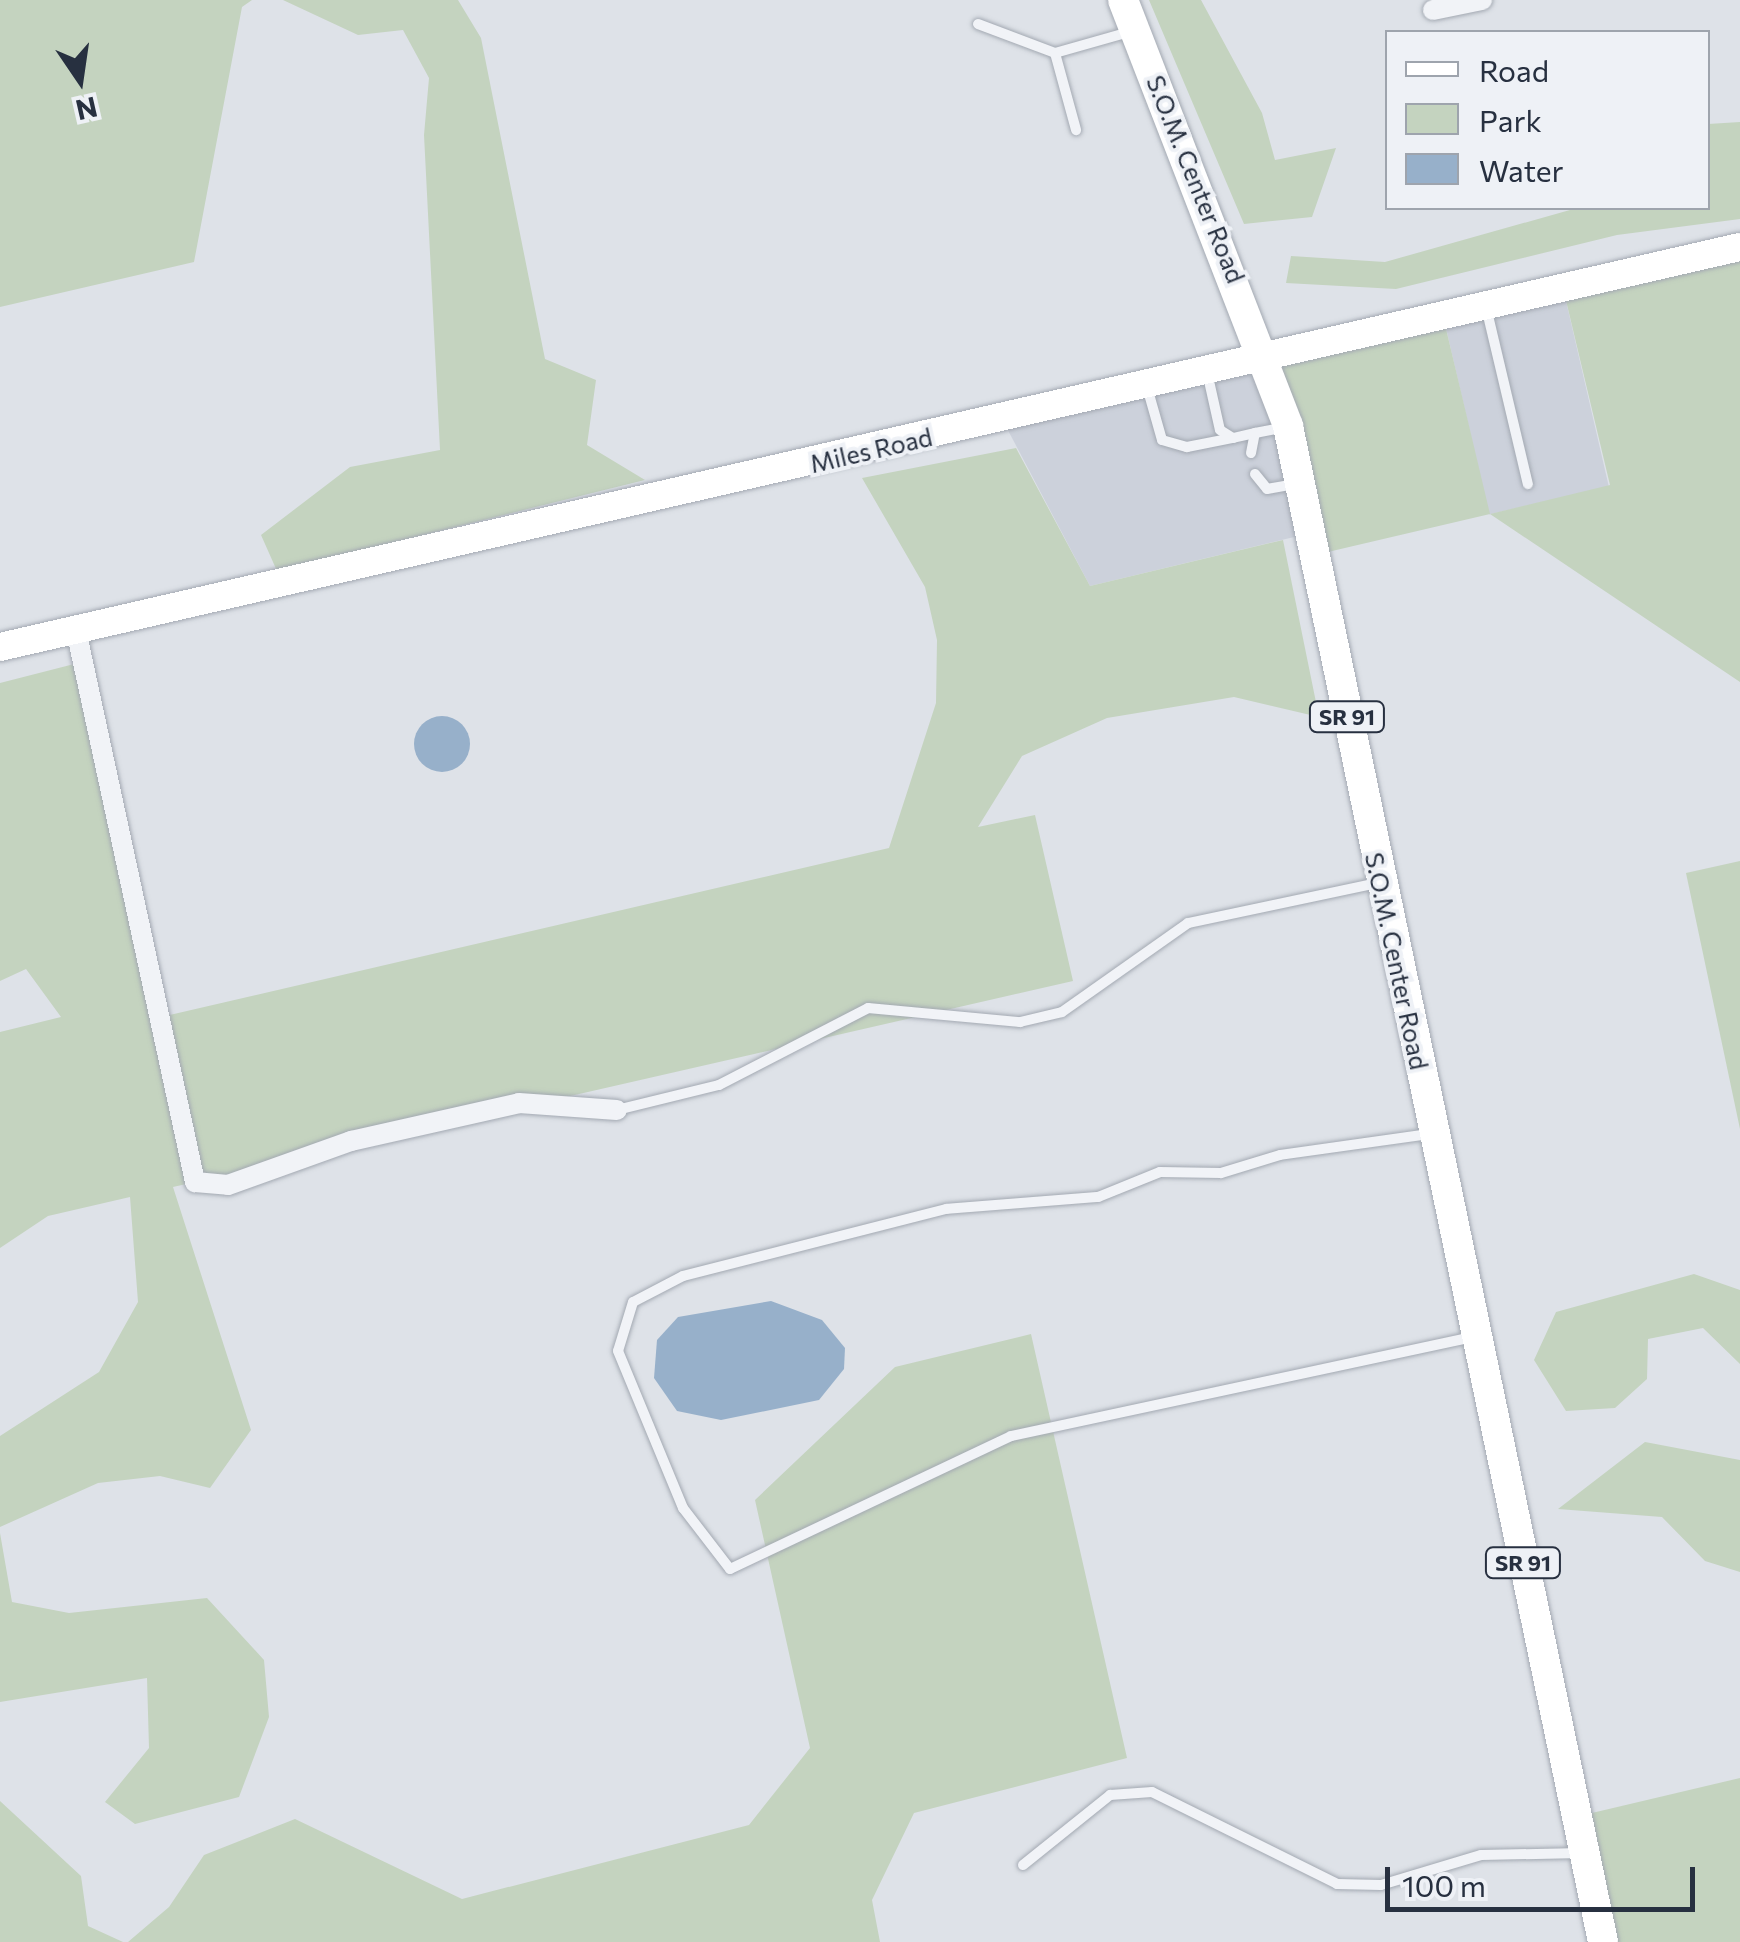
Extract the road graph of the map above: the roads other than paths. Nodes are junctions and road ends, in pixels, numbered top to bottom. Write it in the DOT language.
graph roads {
  1 [pos="1123,0"];
  2 [pos="1482,0"];
  3 [pos="1433,10"];
  4 [pos="978,24"];
  5 [pos="1135,30"];
  6 [pos="1054,54"];
  7 [pos="1076,130"];
  8 [pos="1740,247"];
  9 [pos="1486,306"];
  10 [pos="1268,357"];
  11 [pos="1206,371"];
  12 [pos="1146,386"];
  13 [pos="1288,426"];
  14 [pos="1255,434"];
  15 [pos="1232,438"];
  16 [pos="1251,453"];
  17 [pos="1255,474"];
  18 [pos="1301,482"];
  19 [pos="1528,484"];
  20 [pos="76,630"];
  21 [pos="0,647"];
  22 [pos="1381,882"];
  23 [pos="617,1110"];
  24 [pos="1432,1134"];
  25 [pos="1474,1337"];
  26 [pos="1583,1853"];
  27 [pos="1023,1865"];
  28 [pos="1603,1942"];
  1 -- 5 [label="main road, S.O.M. Center Road / SR 91"];
  2 -- 3 [label="street"];
  4 -- 6 [label="lane"];
  5 -- 6 [label="lane"];
  5 -- 10 [label="main road, S.O.M. Center Road / SR 91"];
  6 -- 7 [label="lane"];
  8 -- 9 [label="main road, Miles Road"];
  9 -- 10 [label="main road, Miles Road"];
  9 -- 19 [label="lane"];
  10 -- 11 [label="main road, Miles Road"];
  10 -- 13 [label="main road, S.O.M. Center Road / SR 91"];
  11 -- 12 [label="main road, Miles Road"];
  11 -- 15 [label="lane"];
  12 -- 15 [label="lane"];
  12 -- 20 [label="main road, Miles Road"];
  13 -- 14 [label="lane"];
  13 -- 18 [label="main road, S.O.M. Center Road / SR 91"];
  14 -- 15 [label="lane"];
  14 -- 16 [label="lane"];
  17 -- 18 [label="lane"];
  18 -- 22 [label="main road, S.O.M. Center Road / SR 91"];
  20 -- 21 [label="main road, Miles Road"];
  20 -- 23 [label="street"];
  22 -- 23 [label="lane"];
  22 -- 24 [label="main road, S.O.M. Center Road / SR 91"];
  24 -- 25 [label="main road, S.O.M. Center Road / SR 91"];
  24 -- 25 [label="lane"];
  25 -- 26 [label="main road, S.O.M. Center Road / SR 91"];
  26 -- 27 [label="lane"];
  26 -- 28 [label="main road, S.O.M. Center Road / SR 91"];
}
